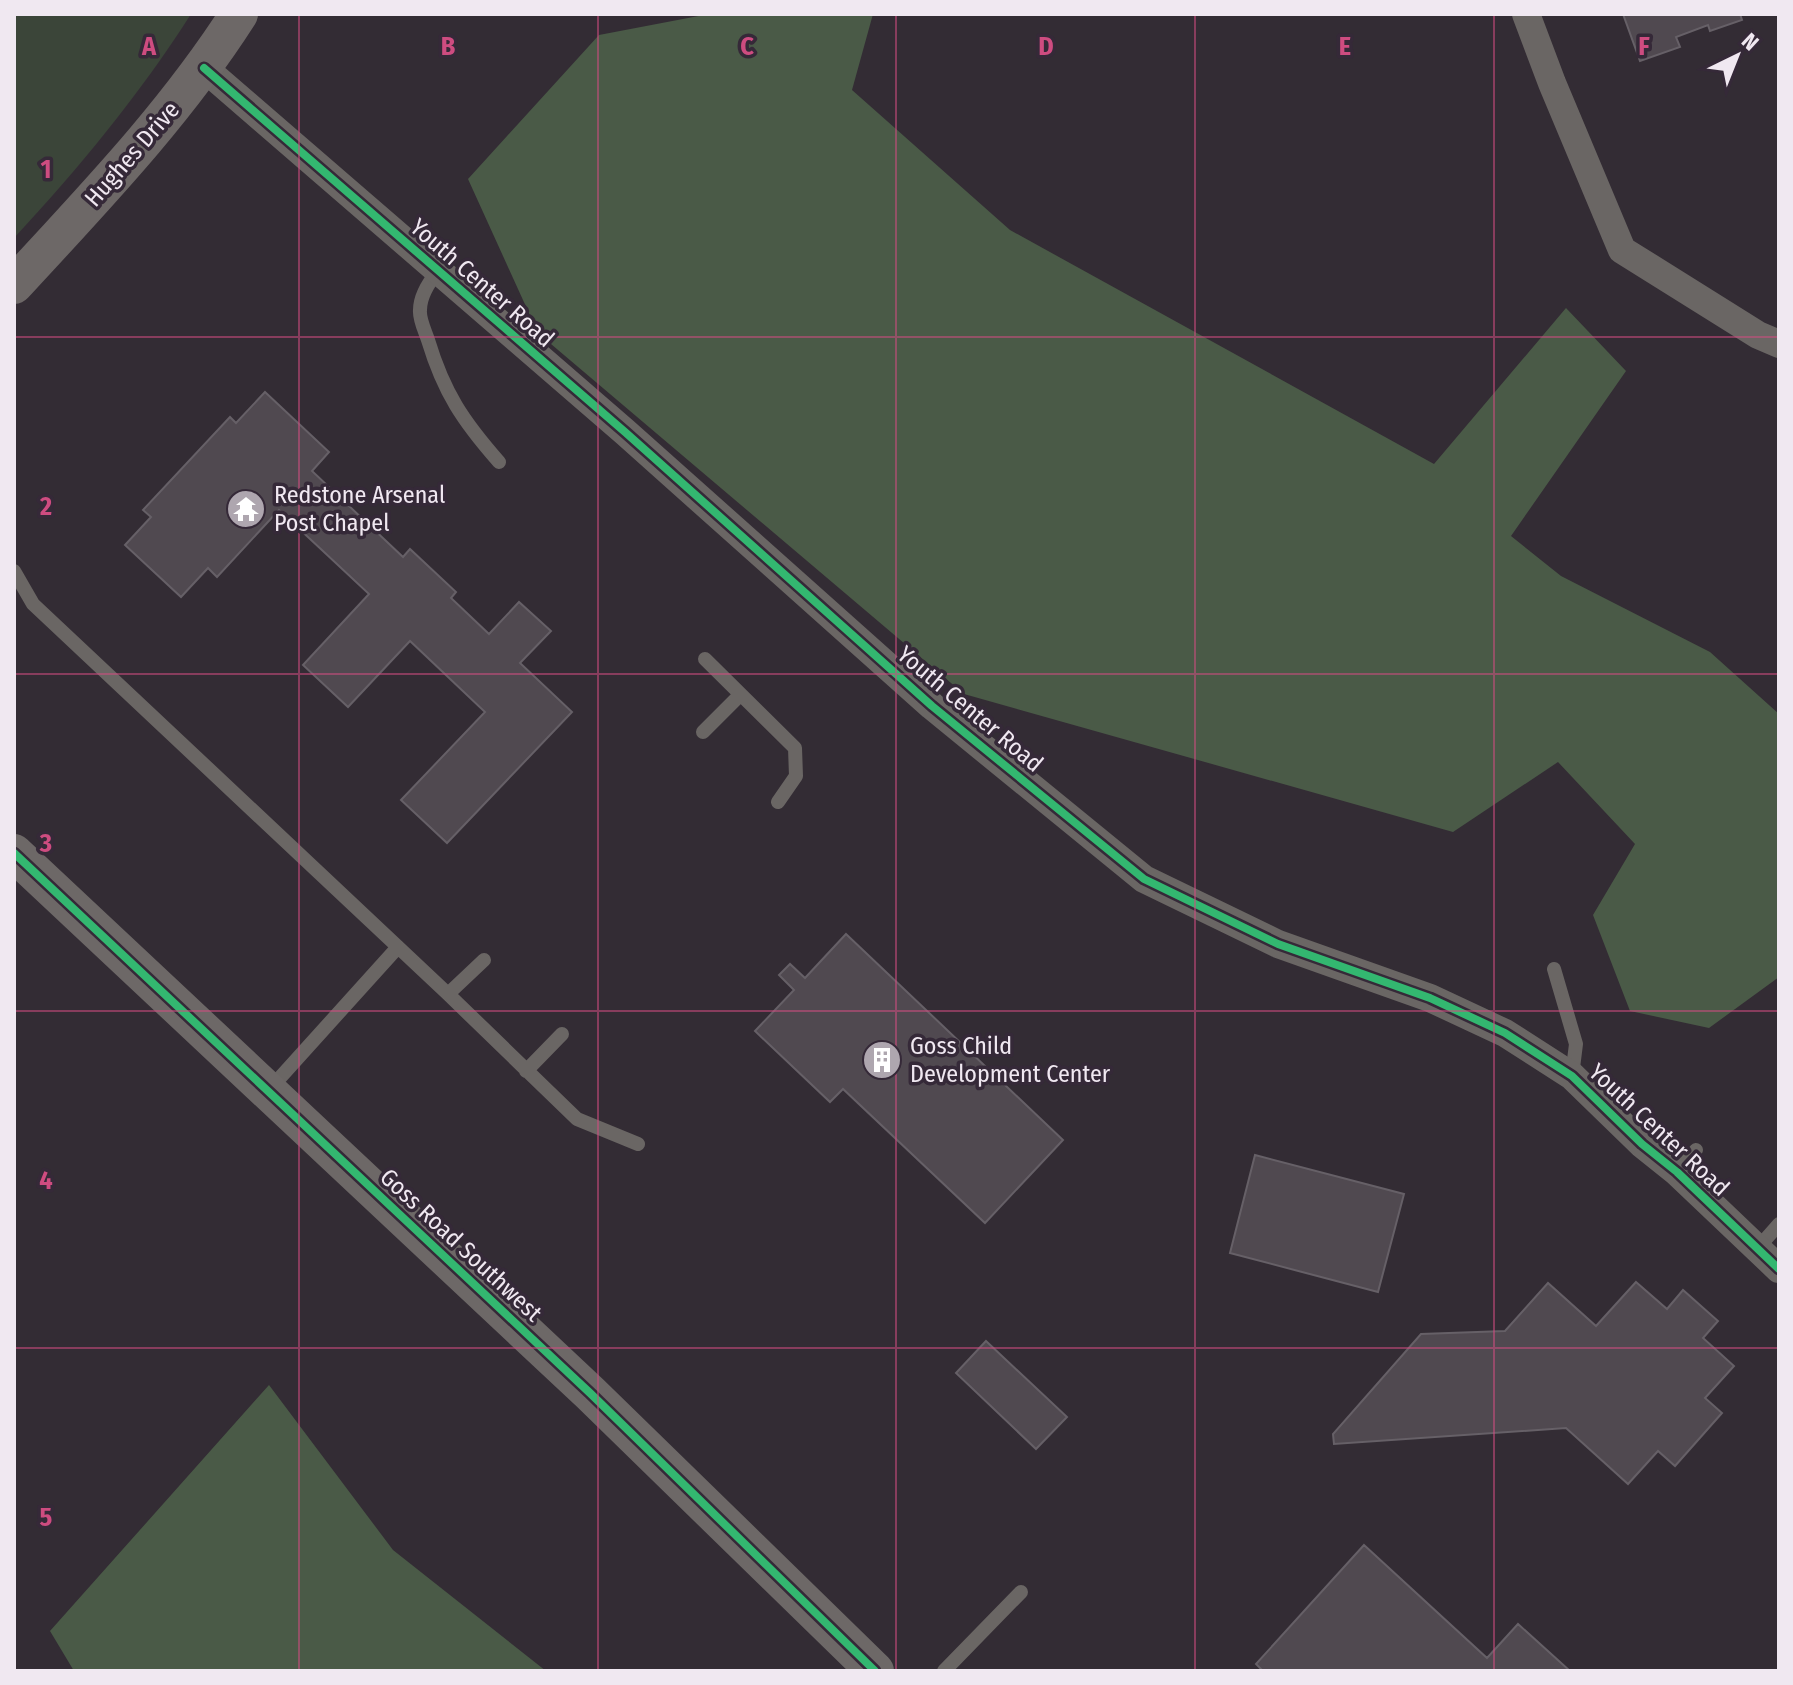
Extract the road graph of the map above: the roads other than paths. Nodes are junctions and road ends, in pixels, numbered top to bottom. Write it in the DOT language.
graph roads {
  1 [pos="239,14"];
  2 [pos="1526,14"];
  3 [pos="204,68"];
  4 [pos="438,271"];
  5 [pos="14,285"];
  6 [pos="1779,344"];
  7 [pos="499,462"];
  8 [pos="14,571"];
  9 [pos="705,659"];
  10 [pos="740,695"];
  11 [pos="703,732"];
  12 [pos="778,802"];
  13 [pos="14,853"];
  14 [pos="398,947"];
  15 [pos="484,960"];
  16 [pos="1554,969"];
  17 [pos="448,994"];
  18 [pos="562,1034"];
  19 [pos="526,1071"];
  20 [pos="1572,1076"];
  21 [pos="268,1092"];
  22 [pos="638,1144"];
  23 [pos="1696,1150"];
  24 [pos="1677,1172"];
  25 [pos="1779,1224"];
  26 [pos="1757,1249"];
  27 [pos="1779,1269"];
  28 [pos="1021,1592"];
  29 [pos="875,1671"];
  30 [pos="944,1671"];
  1 -- 3 [label="street, Hughes Drive"];
  2 -- 6 [label="street"];
  3 -- 4 [label="street, Youth Center Road"];
  3 -- 5 [label="street, Hughes Drive"];
  4 -- 7 [label="lane"];
  4 -- 20 [label="street, Youth Center Road"];
  8 -- 14 [label="lane"];
  9 -- 10 [label="lane"];
  10 -- 11 [label="lane"];
  10 -- 12 [label="lane"];
  13 -- 21 [label="street, Goss Road Southwest"];
  14 -- 17 [label="lane"];
  14 -- 21 [label="lane"];
  15 -- 17 [label="lane"];
  16 -- 20 [label="lane"];
  17 -- 19 [label="lane"];
  18 -- 19 [label="lane"];
  19 -- 22 [label="lane"];
  20 -- 24 [label="street, Youth Center Road"];
  21 -- 29 [label="street, Goss Road Southwest"];
  23 -- 24 [label="lane"];
  24 -- 26 [label="street, Youth Center Road"];
  25 -- 26 [label="lane"];
  26 -- 27 [label="street, Youth Center Road"];
  28 -- 30 [label="lane"];
}
